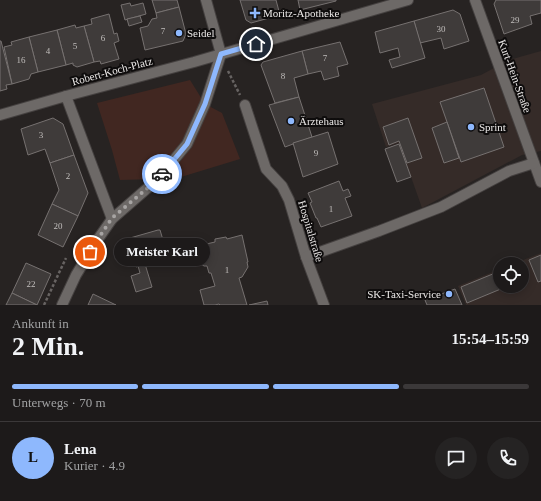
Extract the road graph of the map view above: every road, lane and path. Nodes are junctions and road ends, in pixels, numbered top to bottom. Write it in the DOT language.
graph roads {
  1 [pos="206,0"];
  2 [pos="408,0"];
  3 [pos="475,0"];
  4 [pos="221,54"];
  5 [pos="66,96"];
  6 [pos="245,105"];
  7 [pos="0,115"];
  8 [pos="534,163"];
  9 [pos="541,182"];
  10 [pos="112,218"];
  11 [pos="306,257"];
  12 [pos="66,258"];
  13 [pos="44,305"];
  14 [pos="62,305"];
  15 [pos="324,305"];
  1 -- 4 [label="street"];
  2 -- 4 [label="street, Robert-Koch-Platz"];
  3 -- 8 [label="street, Kurt-Hein-Straße"];
  4 -- 5 [label="street, Robert-Koch-Platz"];
  4 -- 6 [label="path"];
  4 -- 10 [label="street"];
  5 -- 7 [label="street"];
  5 -- 10 [label="street, Robert-Koch-Platz"];
  6 -- 11 [label="street, Hospitalstraße"];
  8 -- 9 [label="street, Kurt-Hein-Straße"];
  8 -- 11 [label="street"];
  10 -- 14 [label="street"];
  11 -- 15 [label="street, Hospitalstraße"];
  12 -- 13 [label="path"];
}
